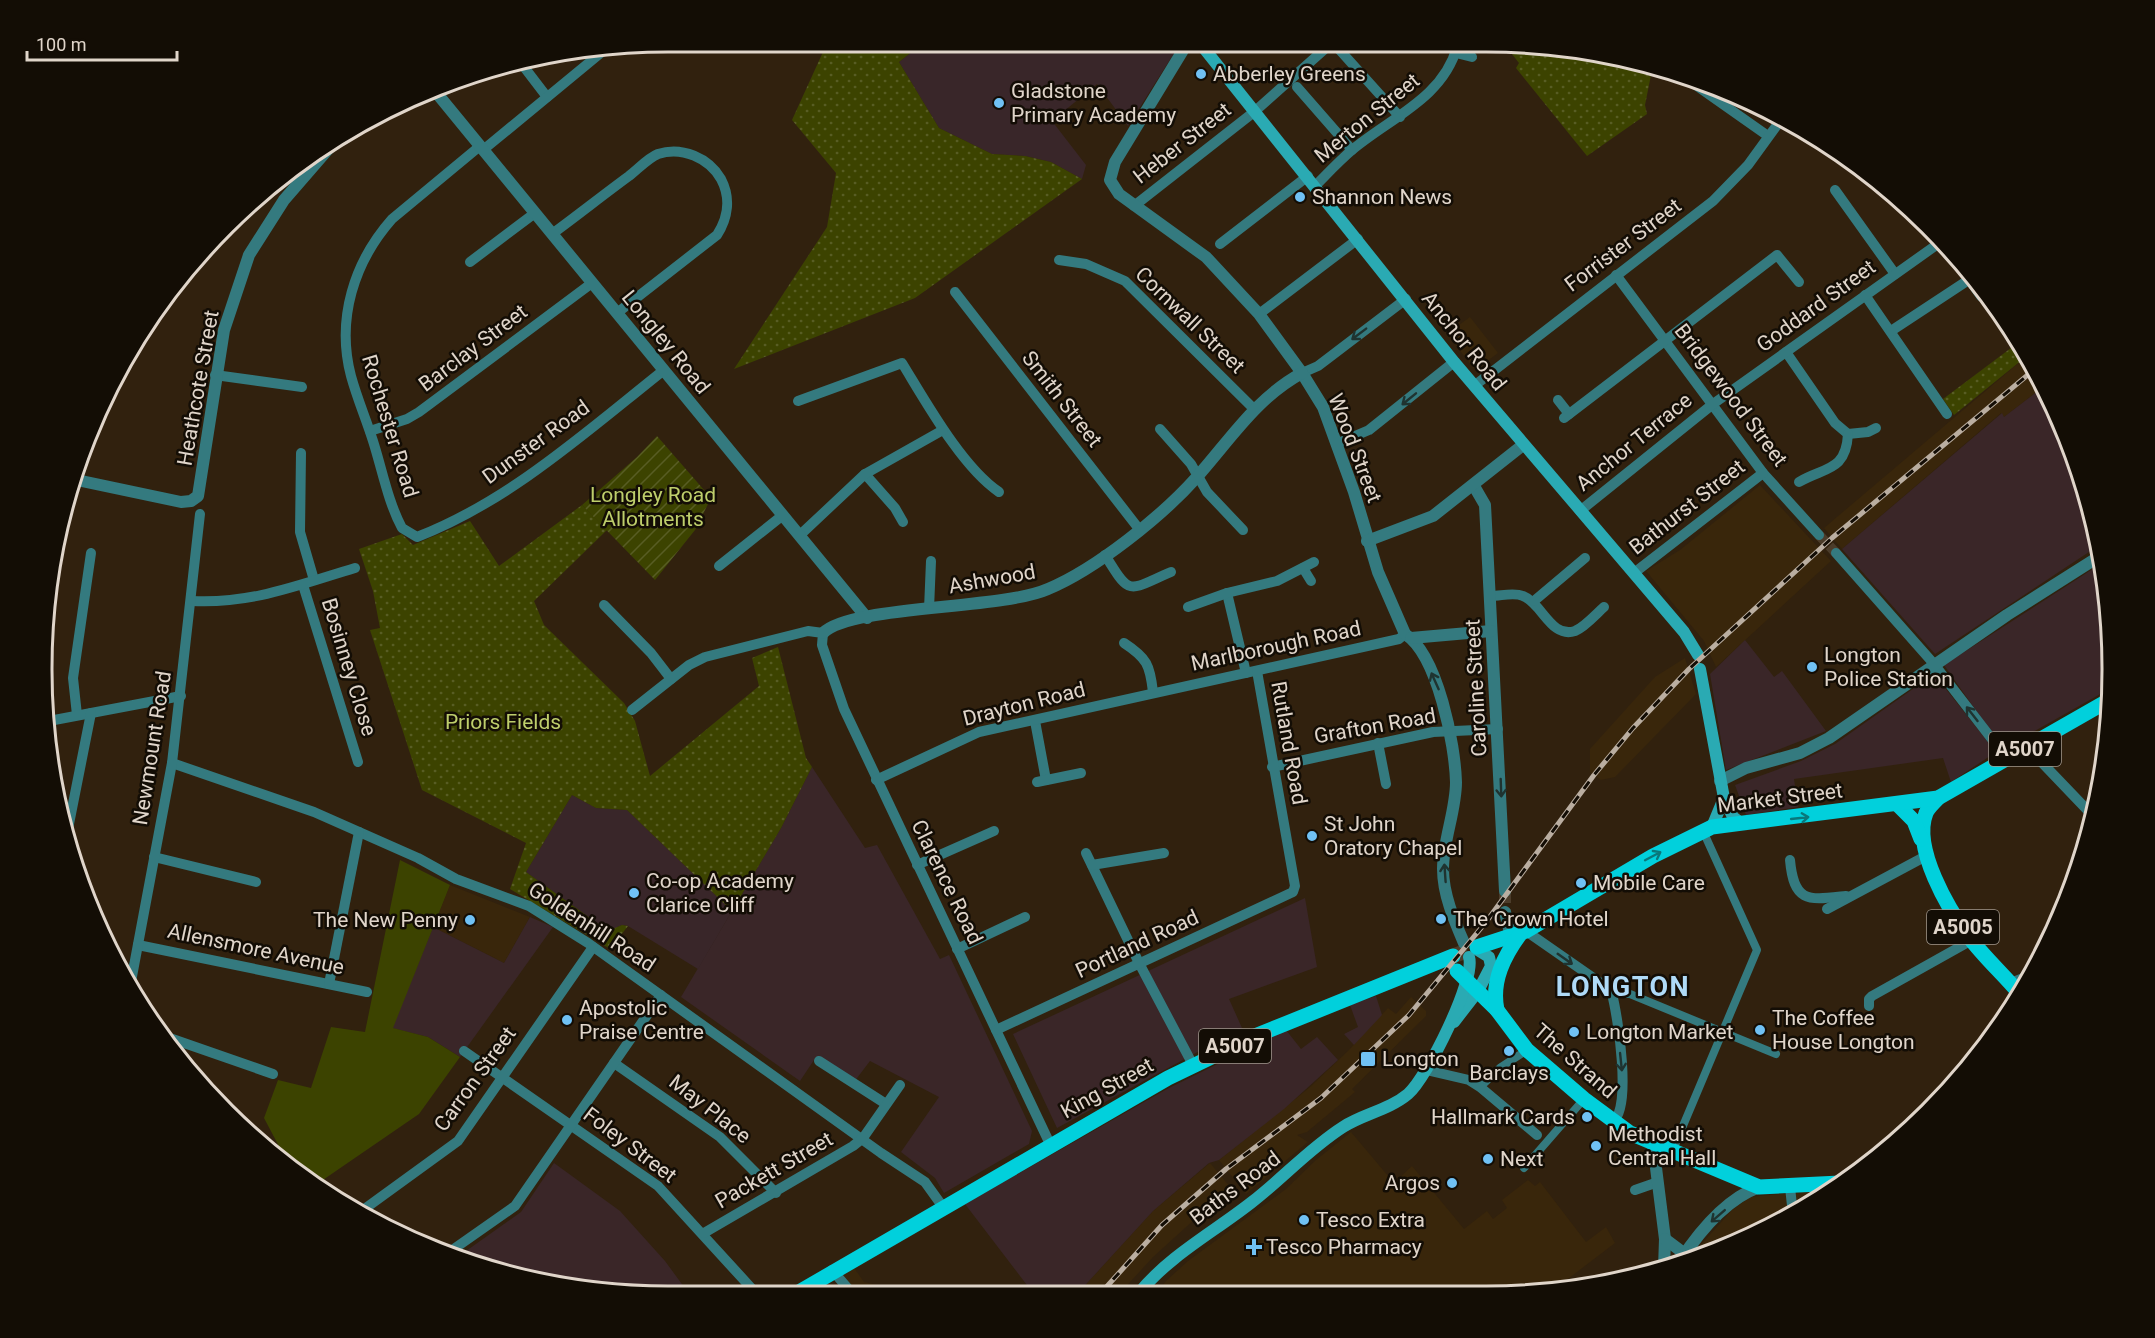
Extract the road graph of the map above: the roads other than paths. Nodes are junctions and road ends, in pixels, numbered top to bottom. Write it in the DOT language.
graph roads {
  1 [pos="1182,52"];
  2 [pos="1207,52"];
  3 [pos="1321,52"];
  4 [pos="1342,52"];
  5 [pos="1456,52"];
  6 [pos="1461,52"];
  7 [pos="595,57"];
  8 [pos="1472,57"];
  9 [pos="526,70"];
  10 [pos="1297,87"];
  11 [pos="1708,94"];
  12 [pos="439,97"];
  13 [pos="547,97"];
  14 [pos="1254,112"];
  15 [pos="1400,117"];
  16 [pos="1776,125"];
  17 [pos="1768,136"];
  18 [pos="481,148"];
  19 [pos="1353,150"];
  20 [pos="315,164"];
  21 [pos="1311,181"];
  22 [pos="1835,190"];
  23 [pos="1134,206"];
  24 [pos="535,213"];
  25 [pos="552,234"];
  26 [pos="1358,239"];
  27 [pos="1220,244"];
  28 [pos="1934,246"];
  29 [pos="1059,260"];
  30 [pos="470,262"];
  31 [pos="1896,274"];
  32 [pos="1616,275"];
  33 [pos="1799,282"];
  34 [pos="1965,282"];
  35 [pos="592,283"];
  36 [pos="955,292"];
  37 [pos="1865,295"];
  38 [pos="1406,299"];
  39 [pos="617,313"];
  40 [pos="1259,314"];
  41 [pos="1891,331"];
  42 [pos="1665,339"];
  43 [pos="1786,352"];
  44 [pos="1454,362"];
  45 [pos="664,370"];
  46 [pos="1302,373"];
  47 [pos="215,375"];
  48 [pos="1474,386"];
  49 [pos="302,387"];
  50 [pos="1558,400"];
  51 [pos="798,401"];
  52 [pos="1713,404"];
  53 [pos="1254,410"];
  54 [pos="1947,414"];
  55 [pos="1876,428"];
  56 [pos="1160,429"];
  57 [pos="944,430"];
  58 [pos="370,431"];
  59 [pos="1848,434"];
  60 [pos="1336,444"];
  61 [pos="1523,445"];
  62 [pos="301,453"];
  63 [pos="1763,472"];
  64 [pos="864,474"];
  65 [pos="1198,476"];
  66 [pos="1814,476"];
  67 [pos="82,481"];
  68 [pos="1799,482"];
  69 [pos="1474,486"];
  70 [pos="1819,487"];
  71 [pos="999,492"];
  72 [pos="1580,511"];
  73 [pos="200,514"];
  74 [pos="783,515"];
  75 [pos="903,522"];
  76 [pos="1138,529"];
  77 [pos="1243,530"];
  78 [pos="424,534"];
  79 [pos="1819,535"];
  80 [pos="800,536"];
  81 [pos="1367,541"];
  82 [pos="91,553"];
  83 [pos="1836,553"];
  84 [pos="1105,555"];
  85 [pos="1585,558"];
  86 [pos="931,561"];
  87 [pos="2093,561"];
  88 [pos="1314,562"];
  89 [pos="719,566"];
  90 [pos="355,568"];
  91 [pos="1303,568"];
  92 [pos="1171,572"];
  93 [pos="1634,573"];
  94 [pos="314,580"];
  95 [pos="1311,581"];
  96 [pos="303,585"];
  97 [pos="1227,593"];
  98 [pos="1491,596"];
  99 [pos="192,601"];
  100 [pos="1534,602"];
  101 [pos="604,605"];
  102 [pos="1188,608"];
  103 [pos="1605,608"];
  104 [pos="929,609"];
  105 [pos="867,618"];
  106 [pos="1491,631"];
  107 [pos="823,633"];
  108 [pos="1408,636"];
  109 [pos="1124,643"];
  110 [pos="1698,655"];
  111 [pos="1934,664"];
  112 [pos="1700,669"];
  113 [pos="1251,672"];
  114 [pos="671,679"];
  115 [pos="1153,692"];
  116 [pos="181,696"];
  117 [pos="2101,705"];
  118 [pos="632,710"];
  119 [pos="91,712"];
  120 [pos="77,715"];
  121 [pos="55,720"];
  122 [pos="1035,721"];
  123 [pos="1498,729"];
  124 [pos="1450,733"];
  125 [pos="1378,743"];
  126 [pos="2027,747"];
  127 [pos="2008,760"];
  128 [pos="358,762"];
  129 [pos="172,763"];
  130 [pos="1272,767"];
  131 [pos="1081,773"];
  132 [pos="876,780"];
  133 [pos="1720,781"];
  134 [pos="1386,784"];
  135 [pos="1724,798"];
  136 [pos="1938,798"];
  137 [pos="1897,804"];
  138 [pos="2086,809"];
  139 [pos="71,816"];
  140 [pos="1742,824"];
  141 [pos="1707,829"];
  142 [pos="993,831"];
  143 [pos="359,832"];
  144 [pos="1086,853"];
  145 [pos="1164,853"];
  146 [pos="1926,853"];
  147 [pos="154,857"];
  148 [pos="1790,860"];
  149 [pos="917,865"];
  150 [pos="1092,866"];
  151 [pos="256,882"];
  152 [pos="1505,891"];
  153 [pos="1293,892"];
  154 [pos="1853,895"];
  155 [pos="1827,909"];
  156 [pos="1505,912"];
  157 [pos="1025,917"];
  158 [pos="1519,934"];
  159 [pos="1972,940"];
  160 [pos="138,945"];
  161 [pos="592,947"];
  162 [pos="957,949"];
  163 [pos="1471,949"];
  164 [pos="1139,963"];
  165 [pos="1455,972"];
  166 [pos="133,973"];
  167 [pos="329,984"];
  168 [pos="2014,987"];
  169 [pos="367,992"];
  170 [pos="1612,994"];
  171 [pos="661,995"];
  172 [pos="1869,1006"];
  173 [pos="1497,1010"];
  174 [pos="996,1030"];
  175 [pos="1723,1031"];
  176 [pos="177,1040"];
  177 [pos="1527,1050"];
  178 [pos="464,1051"];
  179 [pos="1776,1054"];
  180 [pos="819,1061"];
  181 [pos="614,1063"];
  182 [pos="1193,1065"];
  183 [pos="1426,1070"];
  184 [pos="273,1074"];
  185 [pos="503,1077"];
  186 [pos="900,1085"];
  187 [pos="1480,1087"];
  188 [pos="1584,1099"];
  189 [pos="886,1104"];
  190 [pos="1613,1121"];
  191 [pos="570,1124"];
  192 [pos="1537,1136"];
  193 [pos="863,1138"];
  194 [pos="1050,1144"];
  195 [pos="1653,1144"];
  196 [pos="1672,1152"];
  197 [pos="1524,1168"];
  198 [pos="1658,1182"];
  199 [pos="1825,1184"];
  200 [pos="1759,1187"];
  201 [pos="1790,1187"];
  202 [pos="1635,1190"];
  203 [pos="776,1193"];
  204 [pos="1792,1204"];
  205 [pos="368,1207"];
  206 [pos="942,1207"];
  207 [pos="704,1233"];
  208 [pos="1665,1239"];
  209 [pos="456,1247"];
  210 [pos="1688,1251"];
  211 [pos="1679,1254"];
  212 [pos="1664,1259"];
  213 [pos="832,1270"];
  214 [pos="750,1286"];
  215 [pos="808,1286"];
  216 [pos="846,1286"];
  217 [pos="1146,1286"];
  1 -- 23 [label="street, Wood Street"];
  2 -- 14 [label="main road, Anchor Road"];
  3 -- 14 [label="street, Heber Street"];
  4 -- 15 [label="street"];
  5 -- 15 [label="street, Merton Street"];
  6 -- 8 [label="street"];
  7 -- 13 [label="street, Rochester Road"];
  9 -- 13 [label="street"];
  10 -- 19 [label="street"];
  11 -- 17 [label="street"];
  12 -- 18 [label="street, Longley Road"];
  13 -- 18 [label="street, Rochester Road"];
  14 -- 21 [label="main road, Anchor Road"];
  14 -- 23 [label="street, Heber Street"];
  15 -- 19 [label="street, Merton Street"];
  16 -- 17 [label="street, Forrister Street"];
  17 -- 32 [label="street, Forrister Street"];
  18 -- 24 [label="street, Longley Road"];
  18 -- 58 [label="street, Rochester Road"];
  19 -- 21 [label="street, Merton Street"];
  20 -- 47 [label="street, Heathcote Street"];
  21 -- 26 [label="main road, Anchor Road"];
  21 -- 27 [label="street, Merton Street"];
  22 -- 31 [label="street"];
  23 -- 40 [label="street, Wood Street"];
  24 -- 25 [label="street, Longley Road"];
  24 -- 30 [label="street"];
  25 -- 35 [label="street, Longley Road"];
  25 -- 39 [label="street"];
  26 -- 38 [label="main road, Anchor Road"];
  26 -- 40 [label="street"];
  28 -- 31 [label="street, Goddard Street"];
  29 -- 53 [label="street, Cornwall Street"];
  31 -- 37 [label="street, Goddard Street"];
  32 -- 42 [label="street, Bridgewood Street"];
  32 -- 48 [label="street, Forrister Street"];
  33 -- 42 [label="street"];
  34 -- 41 [label="street"];
  35 -- 39 [label="street, Longley Road"];
  35 -- 58 [label="street, Barclay Street"];
  36 -- 76 [label="street, Smith Street"];
  37 -- 41 [label="street"];
  37 -- 43 [label="street, Goddard Street"];
  38 -- 44 [label="main road, Anchor Road"];
  38 -- 46 [label="street, one-way"];
  39 -- 45 [label="street, Longley Road"];
  40 -- 46 [label="street, Wood Street"];
  41 -- 54 [label="street"];
  42 -- 50 [label="street"];
  42 -- 52 [label="street, Bridgewood Street"];
  43 -- 52 [label="street, Goddard Street"];
  43 -- 59 [label="street"];
  44 -- 48 [label="main road, Anchor Road"];
  44 -- 60 [label="street, one-way"];
  45 -- 74 [label="street, Longley Road"];
  45 -- 78 [label="street, Dunster Road"];
  46 -- 53 [label="street, Ashwood"];
  46 -- 60 [label="street, Wood Street"];
  47 -- 49 [label="street"];
  47 -- 67 [label="street, Heathcote Street"];
  48 -- 61 [label="main road, Anchor Road"];
  51 -- 57 [label="street"];
  52 -- 63 [label="street, Bridgewood Street"];
  52 -- 72 [label="street, Anchor Terrace"];
  53 -- 65 [label="street, Ashwood"];
  55 -- 59 [label="street"];
  56 -- 65 [label="street"];
  57 -- 64 [label="street"];
  57 -- 71 [label="street"];
  58 -- 78 [label="street, Rochester Road"];
  59 -- 66 [label="street"];
  60 -- 81 [label="street, Wood Street"];
  61 -- 69 [label="street"];
  61 -- 72 [label="main road, Anchor Road"];
  62 -- 94 [label="street"];
  63 -- 79 [label="street, Bridgewood Street"];
  63 -- 93 [label="street, Bathurst Street"];
  64 -- 75 [label="street"];
  64 -- 80 [label="street"];
  65 -- 76 [label="street, Ashwood"];
  65 -- 77 [label="street"];
  66 -- 68 [label="street"];
  66 -- 70 [label="street"];
  69 -- 81 [label="street"];
  69 -- 98 [label="street, Caroline Street"];
  72 -- 93 [label="main road, Anchor Road"];
  73 -- 99 [label="street, Newmount Road"];
  74 -- 80 [label="street, Longley Road"];
  74 -- 89 [label="street"];
  76 -- 84 [label="street, Ashwood"];
  80 -- 105 [label="street, Longley Road"];
  81 -- 108 [label="street, Wood Street"];
  82 -- 120 [label="street"];
  83 -- 111 [label="street"];
  84 -- 92 [label="street"];
  84 -- 104 [label="street, Ashwood"];
  85 -- 100 [label="street"];
  86 -- 104 [label="street"];
  87 -- 111 [label="street"];
  88 -- 91 [label="street"];
  90 -- 94 [label="street"];
  91 -- 95 [label="street"];
  91 -- 97 [label="street"];
  93 -- 110 [label="main road, Anchor Road"];
  94 -- 96 [label="street"];
  96 -- 99 [label="street"];
  96 -- 128 [label="street, Bosinney Close"];
  97 -- 102 [label="street"];
  97 -- 113 [label="street, Rutland Road"];
  98 -- 100 [label="street"];
  98 -- 106 [label="street, Caroline Street"];
  99 -- 116 [label="street, Newmount Road"];
  100 -- 103 [label="street"];
  101 -- 114 [label="street"];
  104 -- 105 [label="street, Ashwood"];
  105 -- 107 [label="street, Ashwood"];
  106 -- 108 [label="street"];
  106 -- 123 [label="street, Caroline Street"];
  107 -- 114 [label="street, Ashwood"];
  107 -- 132 [label="street, Clarence Road"];
  108 -- 113 [label="street, Marlborough Road"];
  124 -- 108 [label="street, Wood Street, one-way"];
  109 -- 115 [label="street"];
  127 -- 111 [label="street, one-way"];
  111 -- 133 [label="street"];
  112 -- 133 [label="main road"];
  113 -- 115 [label="street, Marlborough Road"];
  113 -- 130 [label="street, Rutland Road"];
  114 -- 118 [label="street, Ashwood"];
  115 -- 122 [label="street, Drayton Road"];
  116 -- 119 [label="street"];
  116 -- 129 [label="street, Newmount Road"];
  117 -- 126 [label="main road, A5007"];
  119 -- 120 [label="street"];
  119 -- 139 [label="street"];
  120 -- 121 [label="street"];
  122 -- 131 [label="street"];
  122 -- 132 [label="street, Drayton Road"];
  123 -- 124 [label="street, Grafton Road"];
  123 -- 152 [label="street, Caroline Street, one-way"];
  124 -- 125 [label="street, Grafton Road"];
  163 -- 124 [label="street, Wood Street, one-way"];
  125 -- 130 [label="street, Grafton Road"];
  125 -- 134 [label="street"];
  126 -- 127 [label="main road, A5007"];
  126 -- 138 [label="street"];
  127 -- 136 [label="main road, A5007"];
  129 -- 143 [label="street, Goldenhill Road"];
  129 -- 147 [label="street, Newmount Road"];
  130 -- 153 [label="street, Rutland Road"];
  132 -- 149 [label="street, Clarence Road"];
  133 -- 135 [label="main road"];
  135 -- 140 [label="main road"];
  135 -- 141 [label="main road"];
  136 -- 137 [label="main road, Market Street / A5007"];
  136 -- 146 [label="main road, A5005"];
  140 -- 137 [label="main road, Market Street / A5007, one-way"];
  137 -- 146 [label="main road, A5005"];
  140 -- 141 [label="main road, Market Street / A5007"];
  158 -- 141 [label="main road, Market Street / A5007, one-way"];
  141 -- 175 [label="street"];
  142 -- 149 [label="street"];
  143 -- 161 [label="street, Goldenhill Road"];
  143 -- 167 [label="street"];
  144 -- 150 [label="street"];
  145 -- 150 [label="street"];
  146 -- 154 [label="street"];
  146 -- 159 [label="main road, A5005"];
  147 -- 151 [label="street"];
  147 -- 160 [label="street, Newmount Road"];
  148 -- 154 [label="street"];
  149 -- 162 [label="street, Clarence Road"];
  150 -- 164 [label="street"];
  153 -- 164 [label="street, Portland Road"];
  154 -- 155 [label="street"];
  156 -- 158 [label="street"];
  157 -- 162 [label="street"];
  158 -- 163 [label="main road, A5007"];
  158 -- 170 [label="street, one-way"];
  158 -- 173 [label="main road"];
  159 -- 168 [label="main road, A5005"];
  159 -- 172 [label="street"];
  160 -- 166 [label="street, Newmount Road"];
  160 -- 167 [label="street, Allensmore Avenue"];
  161 -- 171 [label="street, Goldenhill Road"];
  161 -- 185 [label="street, Carron Street"];
  162 -- 174 [label="street, Clarence Road"];
  163 -- 165 [label="main road"];
  163 -- 165 [label="main road, Baths Road"];
  164 -- 174 [label="street, Portland Road"];
  164 -- 182 [label="street"];
  165 -- 173 [label="main road, The Strand"];
  165 -- 182 [label="main road, King Street / A5007"];
  165 -- 183 [label="main road, Baths Road"];
  167 -- 169 [label="street, Allensmore Avenue"];
  170 -- 175 [label="street"];
  170 -- 190 [label="street, one-way"];
  171 -- 181 [label="street"];
  171 -- 193 [label="street, Goldenhill Road"];
  173 -- 177 [label="main road, The Strand"];
  174 -- 194 [label="street, Clarence Road"];
  175 -- 179 [label="street"];
  175 -- 196 [label="street"];
  176 -- 184 [label="street"];
  177 -- 187 [label="street"];
  177 -- 188 [label="main road, The Strand"];
  178 -- 185 [label="street, Foley Street"];
  180 -- 189 [label="street"];
  181 -- 191 [label="street"];
  181 -- 203 [label="street, May Place"];
  182 -- 194 [label="main road, King Street / A5007"];
  183 -- 187 [label="street"];
  183 -- 217 [label="main road, Baths Road"];
  185 -- 191 [label="street, Foley Street"];
  185 -- 205 [label="street, Carron Street"];
  186 -- 189 [label="street"];
  187 -- 192 [label="street"];
  188 -- 190 [label="main road, The Strand"];
  188 -- 197 [label="street"];
  189 -- 193 [label="street"];
  190 -- 195 [label="main road, The Strand"];
  191 -- 207 [label="street, Foley Street"];
  191 -- 209 [label="street"];
  193 -- 203 [label="street, Packett Street"];
  193 -- 206 [label="street, Goldenhill Road"];
  194 -- 206 [label="main road, King Street / A5007"];
  195 -- 196 [label="main road, The Strand"];
  195 -- 198 [label="street"];
  196 -- 200 [label="main road, The Strand"];
  198 -- 202 [label="street"];
  198 -- 208 [label="street"];
  199 -- 201 [label="main road, The Strand"];
  200 -- 201 [label="main road, The Strand"];
  200 -- 210 [label="street, one-way"];
  201 -- 204 [label="street"];
  203 -- 207 [label="street, Packett Street"];
  206 -- 213 [label="main road, King Street / A5007"];
  207 -- 214 [label="street, Foley Street"];
  208 -- 211 [label="street"];
  208 -- 212 [label="street"];
  213 -- 215 [label="main road, King Street / A5007"];
  213 -- 216 [label="street"];
}
